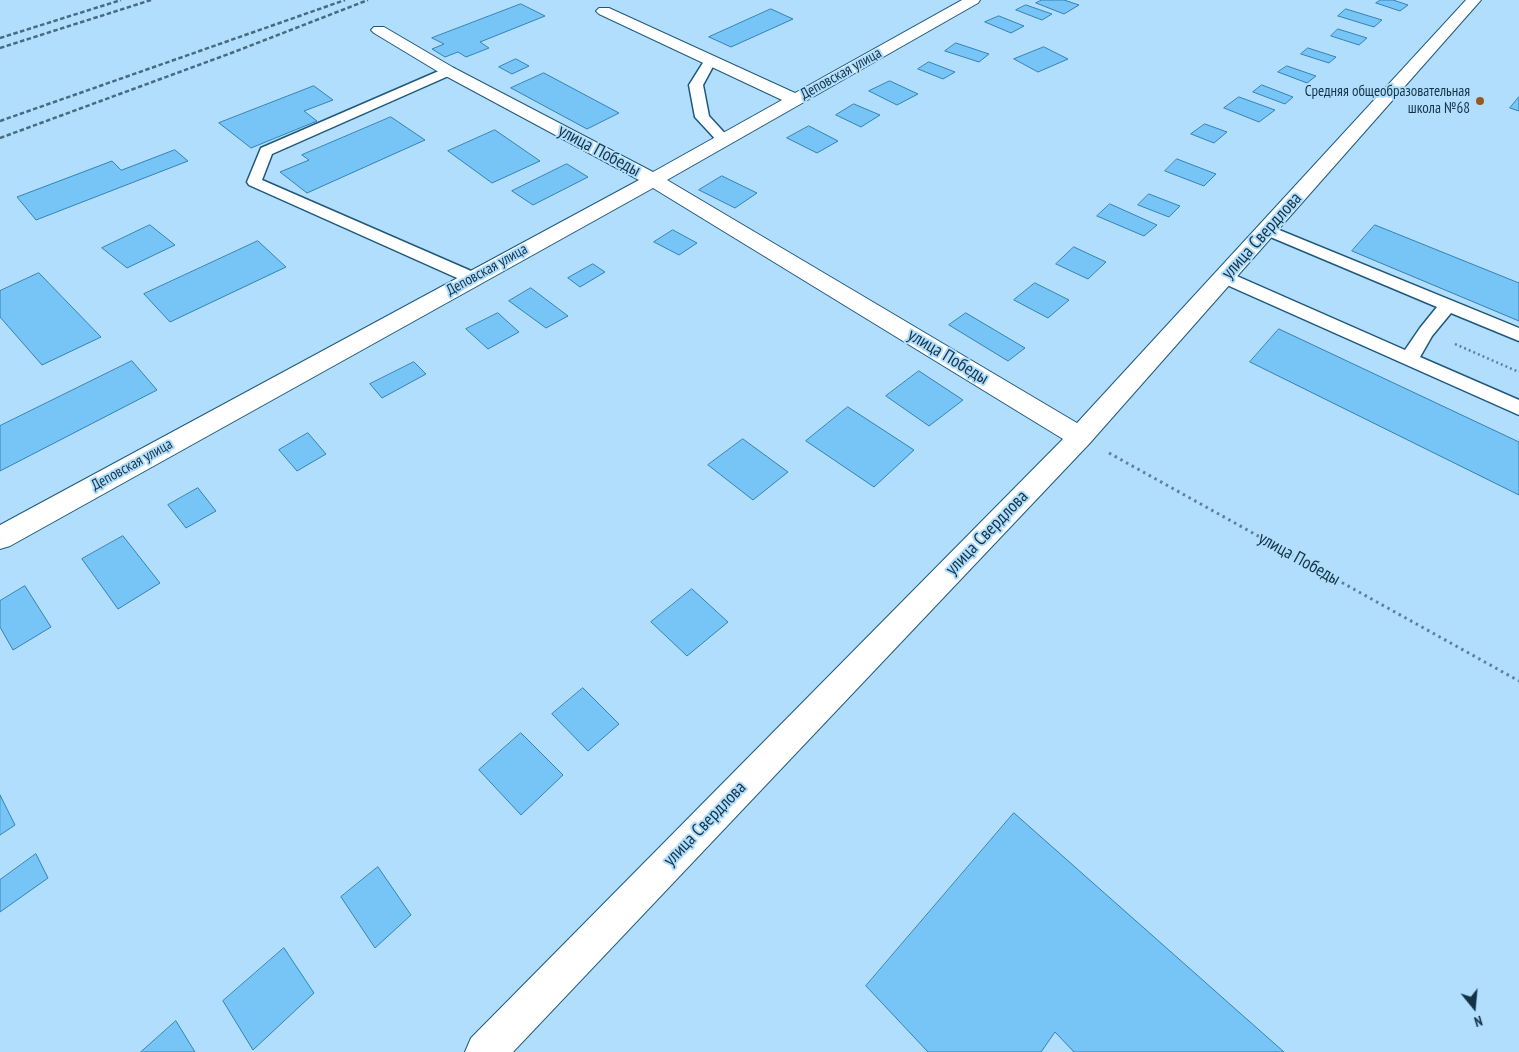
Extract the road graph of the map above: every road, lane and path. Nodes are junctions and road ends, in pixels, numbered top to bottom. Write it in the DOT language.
graph roads {
  1 [pos="973,0"];
  2 [pos="1474,0"];
  3 [pos="622,4"];
  4 [pos="379,30"];
  5 [pos="710,61"];
  6 [pos="448,71"];
  7 [pos="794,100"];
  8 [pos="724,140"];
  9 [pos="653,180"];
  10 [pos="1267,230"];
  11 [pos="1224,277"];
  12 [pos="472,278"];
  13 [pos="1448,305"];
  14 [pos="1426,332"];
  15 [pos="1519,335"];
  16 [pos="1409,359"];
  17 [pos="1519,372"];
  18 [pos="1519,408"];
  19 [pos="1080,437"];
  20 [pos="0,538"];
  21 [pos="1519,681"];
  22 [pos="485,1052"];
  1 -- 7 [label="street, Деповская улица"];
  2 -- 10 [label="street, улица Свердлова"];
  3 -- 5 [label="street"];
  4 -- 6 [label="street, улица Победы"];
  5 -- 7 [label="street"];
  5 -- 8 [label="lane"];
  6 -- 9 [label="street, улица Победы"];
  6 -- 12 [label="lane"];
  7 -- 8 [label="street, Деповская улица"];
  8 -- 9 [label="street, Деповская улица"];
  9 -- 12 [label="street, Деповская улица"];
  9 -- 19 [label="street, улица Победы"];
  10 -- 11 [label="street, улица Свердлова"];
  10 -- 13 [label="lane"];
  11 -- 16 [label="lane"];
  11 -- 19 [label="street, улица Свердлова"];
  12 -- 20 [label="street, Деповская улица"];
  13 -- 14 [label="lane"];
  13 -- 15 [label="lane"];
  14 -- 16 [label="lane"];
  14 -- 17 [label="path"];
  16 -- 18 [label="lane"];
  19 -- 21 [label="path, улица Победы"];
  19 -- 22 [label="street, улица Свердлова"];
}
